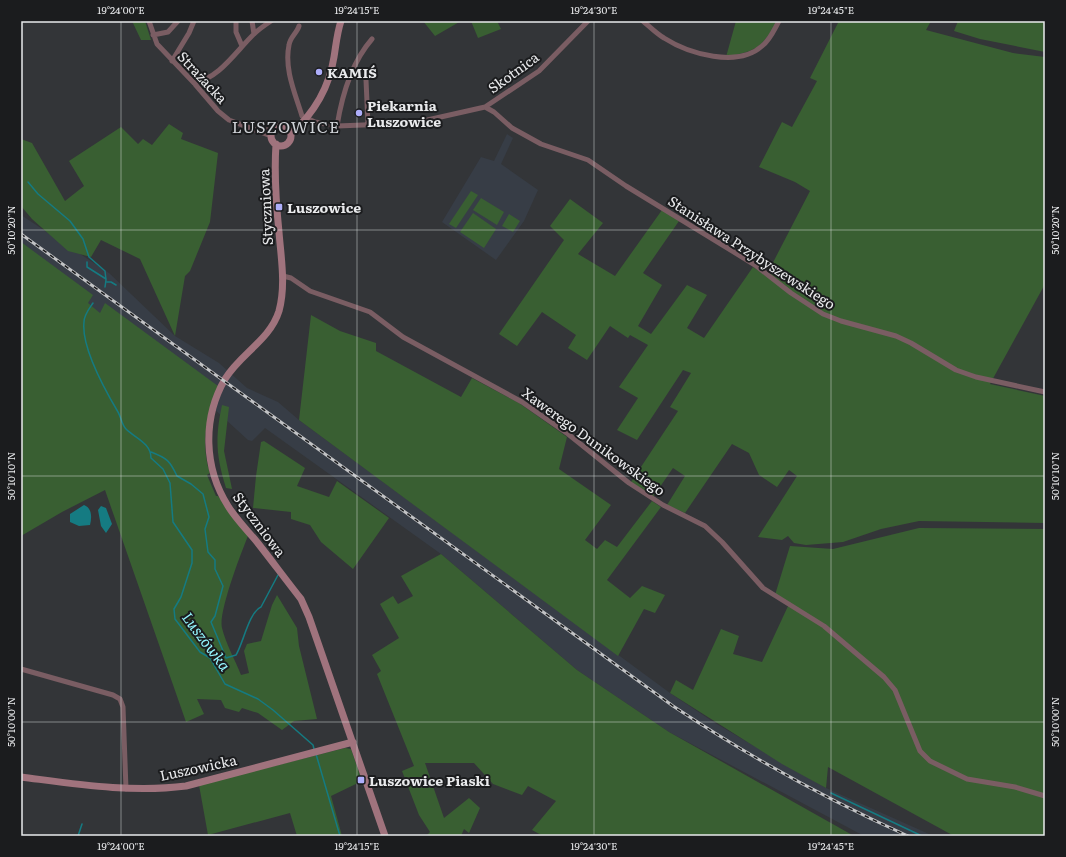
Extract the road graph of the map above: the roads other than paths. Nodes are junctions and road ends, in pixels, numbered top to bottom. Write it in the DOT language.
graph roads {
  1 [pos="149,21"];
  2 [pos="178,21"];
  3 [pos="194,21"];
  4 [pos="236,21"];
  5 [pos="252,21"];
  6 [pos="271,21"];
  7 [pos="341,21"];
  8 [pos="588,21"];
  9 [pos="643,21"];
  10 [pos="779,21"];
  11 [pos="299,26"];
  12 [pos="254,34"];
  13 [pos="153,36"];
  14 [pos="372,39"];
  15 [pos="242,46"];
  16 [pos="172,61"];
  17 [pos="366,80"];
  18 [pos="194,83"];
  19 [pos="485,107"];
  20 [pos="303,121"];
  21 [pos="368,124"];
  22 [pos="337,126"];
  23 [pos="288,131"];
  24 [pos="272,133"];
  25 [pos="279,145"];
  26 [pos="283,276"];
  27 [pos="1045,392"];
  28 [pos="21,669"];
  29 [pos="353,742"];
  30 [pos="21,777"];
  31 [pos="126,789"];
  32 [pos="1045,796"];
  33 [pos="385,836"];
  1 -- 13 [label="street, Strażacka"];
  2 -- 13 [label="street"];
  3 -- 16 [label="street"];
  4 -- 15 [label="street"];
  5 -- 12 [label="street"];
  6 -- 12 [label="street"];
  7 -- 20 [label="street"];
  8 -- 19 [label="street, Skotnica"];
  9 -- 10 [label="street"];
  11 -- 20 [label="street"];
  12 -- 15 [label="street"];
  13 -- 16 [label="street, Strażacka"];
  14 -- 22 [label="street"];
  15 -- 18 [label="street"];
  16 -- 18 [label="street, Strażacka"];
  17 -- 21 [label="street"];
  18 -- 24 [label="street, Strażacka"];
  19 -- 21 [label="street"];
  19 -- 27 [label="street, Stanisława Przybyszewskiego"];
  20 -- 22 [label="street"];
  20 -- 23 [label="street"];
  21 -- 22 [label="street"];
  23 -- 24 [label="street"];
  23 -- 25 [label="street"];
  24 -- 25 [label="street"];
  25 -- 26 [label="street, Styczniowa"];
  26 -- 29 [label="street, Styczniowa"];
  26 -- 32 [label="street, Xawerego Dunikowskiego"];
  28 -- 31 [label="street"];
  29 -- 31 [label="street, Luszowicka"];
  29 -- 33 [label="street, Styczniowa"];
  30 -- 31 [label="street, Luszowicka"];
}
